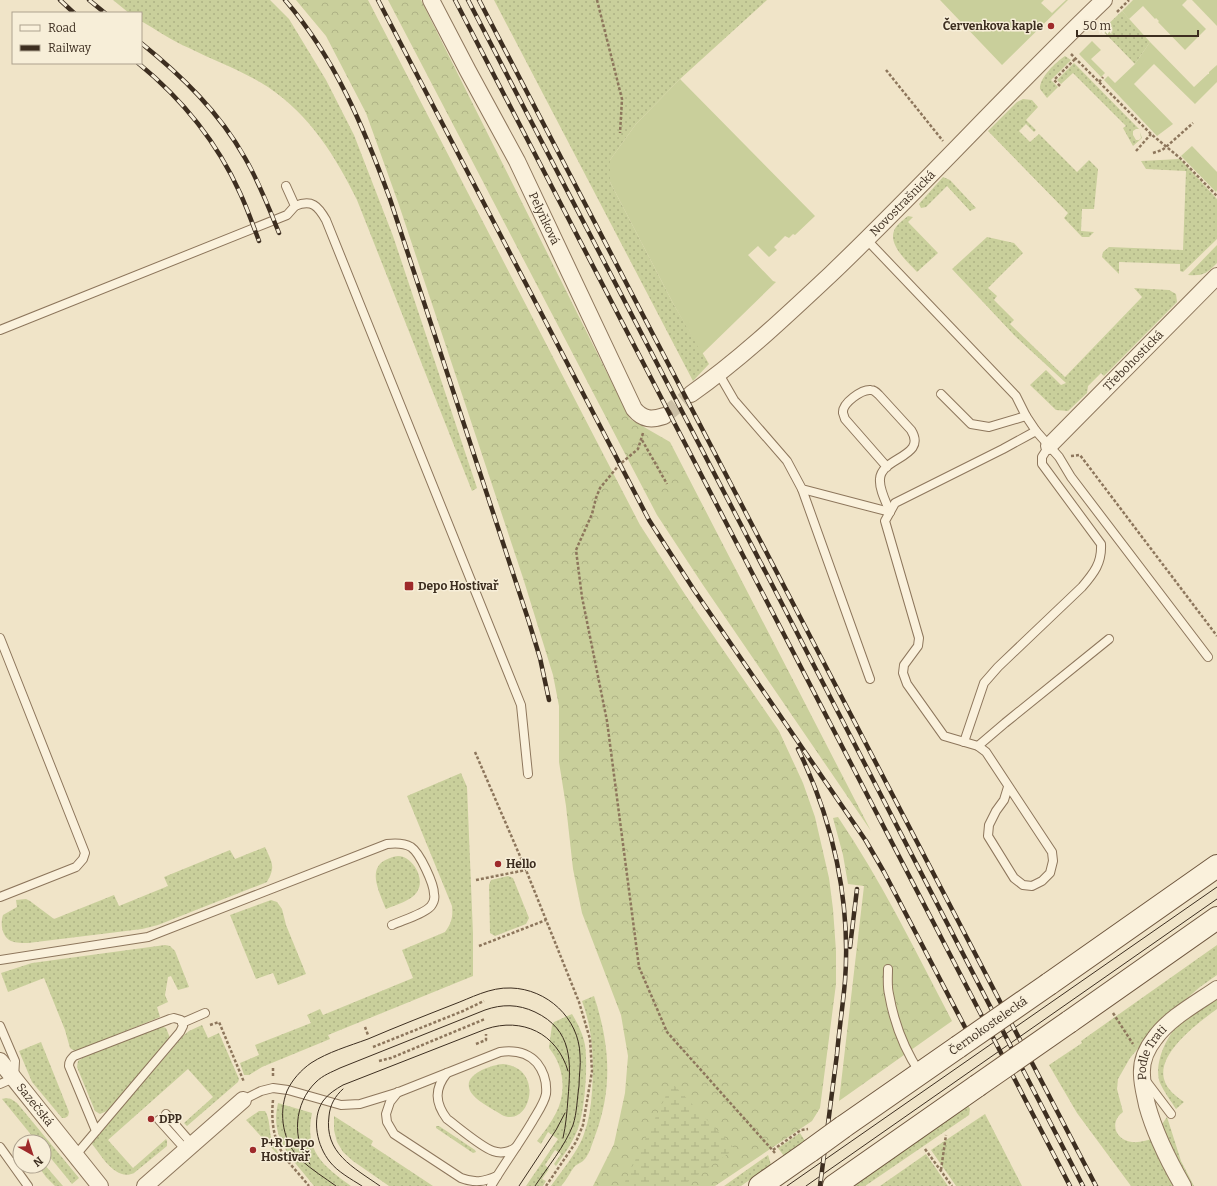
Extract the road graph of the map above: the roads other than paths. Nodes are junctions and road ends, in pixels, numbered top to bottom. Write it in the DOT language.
graph roads {
  1 [pos="432,0"];
  2 [pos="1104,0"];
  3 [pos="286,186"];
  4 [pos="295,206"];
  5 [pos="867,240"];
  6 [pos="1217,276"];
  7 [pos="0,330"];
  8 [pos="719,374"];
  9 [pos="691,394"];
  10 [pos="941,394"];
  11 [pos="664,416"];
  12 [pos="1026,416"];
  13 [pos="1036,431"];
  14 [pos="1054,451"];
  15 [pos="887,467"];
  16 [pos="802,489"];
  17 [pos="890,512"];
  18 [pos="0,638"];
  19 [pos="1110,639"];
  20 [pos="1208,657"];
  21 [pos="870,678"];
  22 [pos="964,742"];
  23 [pos="978,746"];
  24 [pos="528,774"];
  25 [pos="1008,787"];
  26 [pos="1217,866"];
  27 [pos="0,897"];
  28 [pos="1217,918"];
  29 [pos="392,925"];
  30 [pos="0,960"];
  31 [pos="888,969"];
  32 [pos="1217,989"];
  33 [pos="205,1013"];
  34 [pos="182,1023"];
  35 [pos="0,1026"];
  36 [pos="0,1061"];
  37 [pos="1142,1068"];
  38 [pos="447,1072"];
  39 [pos="920,1074"];
  40 [pos="7,1081"];
  41 [pos="399,1092"];
  42 [pos="243,1100"];
  43 [pos="1171,1114"];
  44 [pos="163,1117"];
  45 [pos="96,1131"];
  46 [pos="518,1146"];
  47 [pos="0,1147"];
  48 [pos="189,1147"];
  49 [pos="75,1156"];
  50 [pos="496,1176"];
  51 [pos="835,1185"];
  52 [pos="28,1186"];
  53 [pos="100,1186"];
  54 [pos="145,1186"];
  55 [pos="490,1186"];
  56 [pos="760,1186"];
  57 [pos="1183,1186"];
  1 -- 11 [label="street, Pelyňková"];
  2 -- 5 [label="street, Novostrašnická"];
  3 -- 4 [label="lane"];
  4 -- 7 [label="lane"];
  4 -- 24 [label="lane"];
  5 -- 8 [label="street, Novostrašnická"];
  5 -- 12 [label="lane"];
  6 -- 14 [label="street, Třebohostická"];
  8 -- 9 [label="street, Novostrašnická"];
  8 -- 16 [label="lane"];
  10 -- 12 [label="lane"];
  12 -- 13 [label="lane"];
  13 -- 14 [label="lane"];
  13 -- 17 [label="lane"];
  14 -- 20 [label="lane"];
  14 -- 22 [label="lane"];
  15 -- 15 [label="lane"];
  15 -- 17 [label="lane"];
  16 -- 17 [label="lane"];
  16 -- 21 [label="lane"];
  17 -- 22 [label="lane"];
  18 -- 27 [label="lane"];
  19 -- 23 [label="lane"];
  22 -- 23 [label="lane"];
  23 -- 25 [label="lane"];
  25 -- 25 [label="lane"];
  26 -- 39 [label="main road, Černokostelecká, bridge"];
  28 -- 51 [label="main road, bridge"];
  29 -- 30 [label="lane"];
  31 -- 39 [label="lane"];
  32 -- 37 [label="street, Podle Trati"];
  33 -- 34 [label="lane"];
  34 -- 45 [label="lane"];
  34 -- 45 [label="lane"];
  35 -- 40 [label="lane"];
  36 -- 40 [label="street, Sazečská"];
  37 -- 43 [label="lane"];
  37 -- 57 [label="street, Podle Trati"];
  38 -- 41 [label="lane"];
  38 -- 46 [label="lane"];
  38 -- 46 [label="lane"];
  39 -- 56 [label="main road, Černokostelecká, bridge"];
  40 -- 49 [label="street, Sazečská"];
  41 -- 42 [label="lane"];
  41 -- 50 [label="lane"];
  42 -- 48 [label="street"];
  44 -- 48 [label="lane"];
  45 -- 49 [label="lane"];
  46 -- 50 [label="lane"];
  47 -- 52 [label="lane"];
  48 -- 54 [label="street"];
  49 -- 53 [label="street, Sazečská"];
  50 -- 55 [label="lane"];
}
